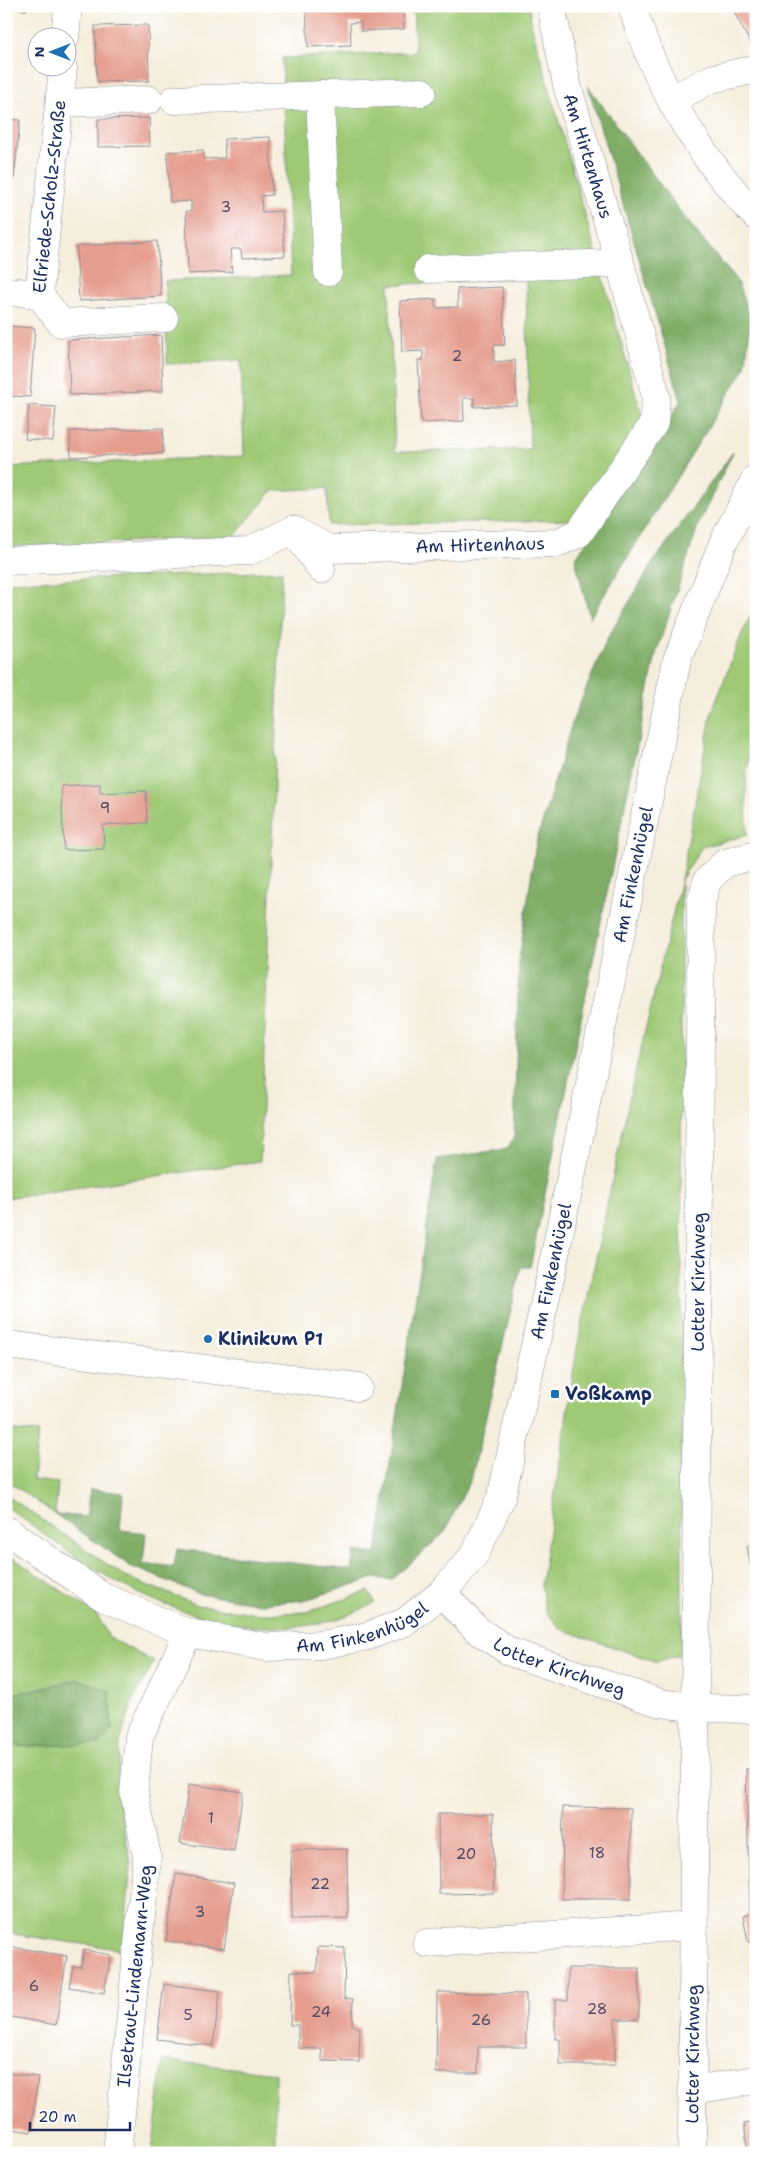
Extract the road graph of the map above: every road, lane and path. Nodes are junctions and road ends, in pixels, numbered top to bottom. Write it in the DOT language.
graph roads {
  1 [pos="68,6"];
  2 [pos="551,6"];
  3 [pos="632,6"];
  4 [pos="66,28"];
  5 [pos="756,68"];
  6 [pos="62,78"];
  7 [pos="422,92"];
  8 [pos="320,95"];
  9 [pos="671,100"];
  10 [pos="60,103"];
  11 [pos="756,216"];
  12 [pos="620,264"];
  13 [pos="428,268"];
  14 [pos="328,272"];
  15 [pos="6,292"];
  16 [pos="39,294"];
  17 [pos="164,318"];
  18 [pos="756,478"];
  19 [pos="294,530"];
  20 [pos="6,561"];
  21 [pos="321,569"];
  22 [pos="756,855"];
  23 [pos="6,1345"];
  24 [pos="358,1387"];
  25 [pos="6,1530"];
  26 [pos="442,1593"];
  27 [pos="188,1634"];
  28 [pos="696,1708"];
  29 [pos="756,1709"];
  30 [pos="694,1926"];
  31 [pos="427,1942"];
  32 [pos="756,2080"];
  33 [pos="693,2090"];
  34 [pos="117,2153"];
  35 [pos="692,2153"];
  1 -- 4 [label="street"];
  2 -- 12 [label="street, Am Hirtenhaus"];
  3 -- 9 [label="street"];
  5 -- 9 [label="street"];
  6 -- 10 [label="street, Elfriede-Scholz-Straße"];
  7 -- 8 [label="street"];
  8 -- 10 [label="street"];
  8 -- 14 [label="street"];
  9 -- 11 [label="street"];
  10 -- 16 [label="street, Elfriede-Scholz-Straße"];
  12 -- 13 [label="street"];
  12 -- 19 [label="street, Am Hirtenhaus"];
  15 -- 16 [label="street, Elfriede-Scholz-Straße"];
  16 -- 17 [label="street"];
  18 -- 26 [label="street, Am Finkenhügel"];
  19 -- 20 [label="street"];
  19 -- 21 [label="street"];
  22 -- 28 [label="street, Lotter Kirchweg"];
  23 -- 24 [label="street"];
  25 -- 27 [label="street, Am Finkenhügel"];
  26 -- 27 [label="street, Am Finkenhügel"];
  26 -- 28 [label="street, Lotter Kirchweg"];
  27 -- 34 [label="street, Ilsetraut-Lindemann-Weg"];
  28 -- 29 [label="street"];
  28 -- 30 [label="street, Lotter Kirchweg"];
  30 -- 31 [label="street"];
  30 -- 33 [label="street, Lotter Kirchweg"];
  32 -- 33 [label="street"];
  33 -- 35 [label="street, Lotter Kirchweg"];
}
